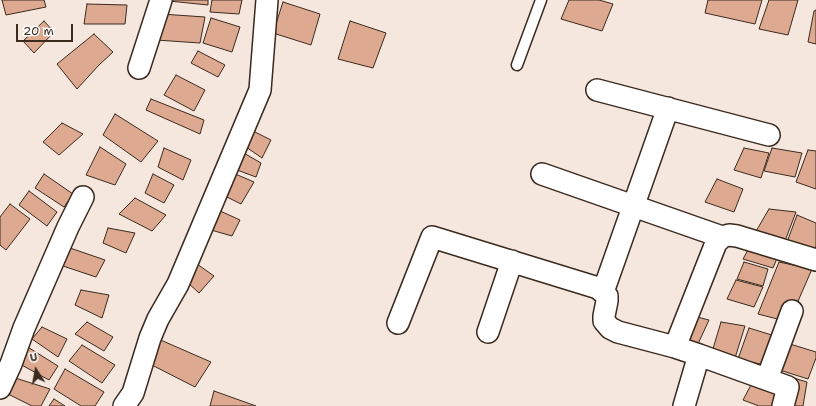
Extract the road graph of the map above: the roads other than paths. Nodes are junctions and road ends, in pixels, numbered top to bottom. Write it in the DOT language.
graph roads {
  1 [pos="161,0"];
  2 [pos="267,0"];
  3 [pos="541,0"];
  4 [pos="517,65"];
  5 [pos="138,68"];
  6 [pos="597,90"];
  7 [pos="668,108"];
  8 [pos="769,135"];
  9 [pos="542,174"];
  10 [pos="83,196"];
  11 [pos="633,206"];
  12 [pos="722,237"];
  13 [pos="816,260"];
  14 [pos="512,261"];
  15 [pos="603,292"];
  16 [pos="792,311"];
  17 [pos="398,322"];
  18 [pos="488,332"];
  19 [pos="675,347"];
  20 [pos="699,355"];
  21 [pos="766,379"];
  22 [pos="0,388"];
  23 [pos="124,406"];
  24 [pos="684,406"];
  25 [pos="783,406"];
  1 -- 5 [label="street"];
  2 -- 23 [label="street"];
  3 -- 4 [label="lane"];
  6 -- 7 [label="street"];
  7 -- 8 [label="street"];
  7 -- 11 [label="street"];
  9 -- 11 [label="street"];
  10 -- 22 [label="street"];
  11 -- 12 [label="street"];
  11 -- 15 [label="street"];
  12 -- 13 [label="street"];
  12 -- 19 [label="street"];
  14 -- 15 [label="street"];
  14 -- 17 [label="street"];
  14 -- 18 [label="street"];
  15 -- 19 [label="street"];
  16 -- 21 [label="street"];
  19 -- 20 [label="street"];
  20 -- 21 [label="street"];
  20 -- 24 [label="street"];
  21 -- 25 [label="street"];
}
